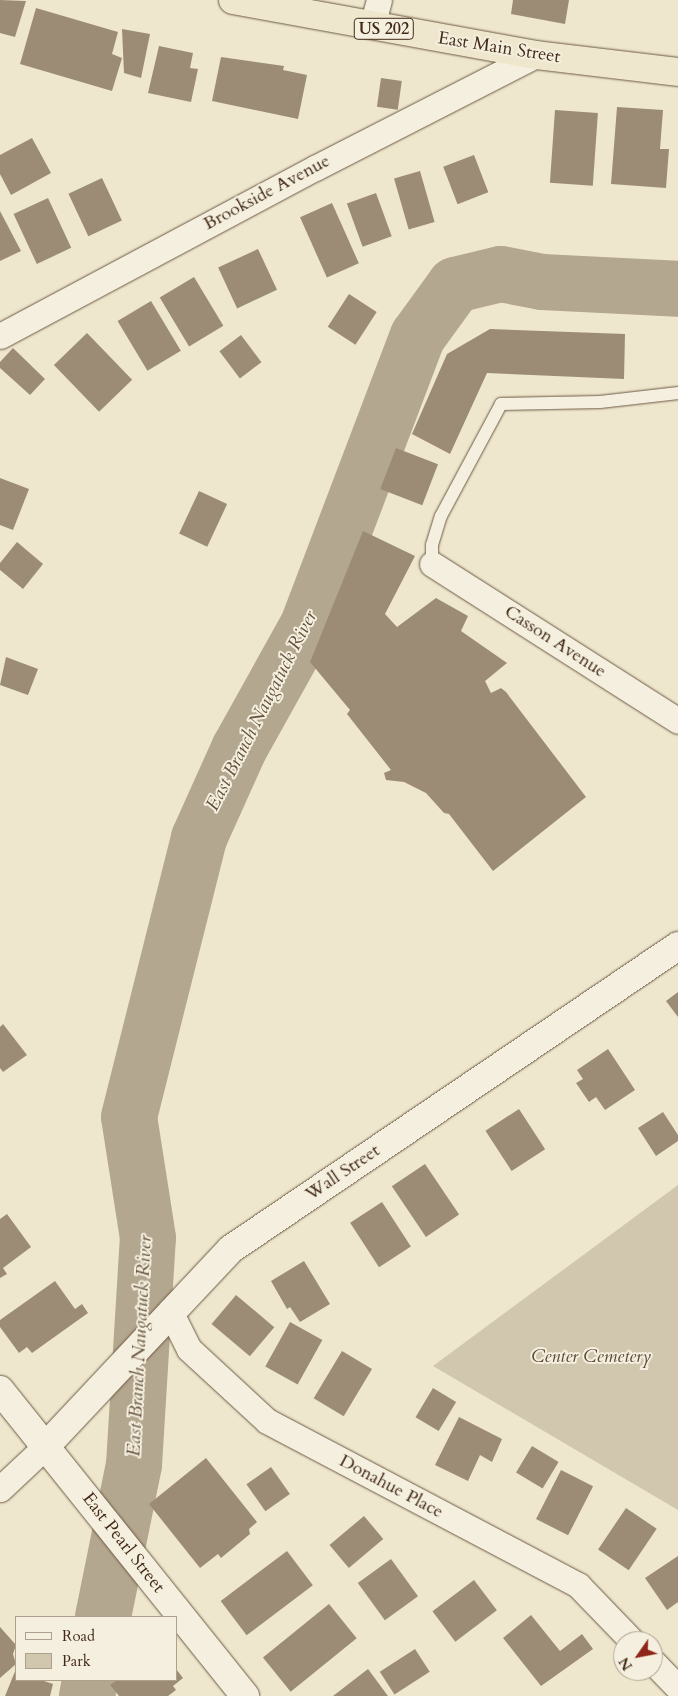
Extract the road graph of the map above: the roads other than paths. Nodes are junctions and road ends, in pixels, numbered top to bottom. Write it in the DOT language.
graph roads {
  1 [pos="233,0"];
  2 [pos="379,0"];
  3 [pos="372,26"];
  4 [pos="536,55"];
  5 [pos="678,72"];
  6 [pos="0,336"];
  7 [pos="678,393"];
  8 [pos="432,564"];
  9 [pos="678,721"];
  10 [pos="678,946"];
  11 [pos="168,1314"];
  12 [pos="0,1390"];
  13 [pos="46,1446"];
  14 [pos="0,1489"];
  15 [pos="622,1631"];
  16 [pos="663,1672"];
  17 [pos="678,1688"];
  18 [pos="245,1696"];
  1 -- 3 [label="highway, East Main Street / US 202"];
  2 -- 3 [label="street"];
  3 -- 4 [label="highway, East Main Street / US 202"];
  4 -- 5 [label="highway, East Main Street / US 202"];
  4 -- 6 [label="street, Brookside Avenue"];
  7 -- 8 [label="lane"];
  8 -- 9 [label="street, Casson Avenue"];
  10 -- 11 [label="street, Wall Street"];
  11 -- 13 [label="street, Wall Street"];
  11 -- 15 [label="street, Donahue Place"];
  12 -- 13 [label="street, East Pearl Street"];
  13 -- 14 [label="street"];
  13 -- 18 [label="street, East Pearl Street"];
  16 -- 17 [label="street"];
}
